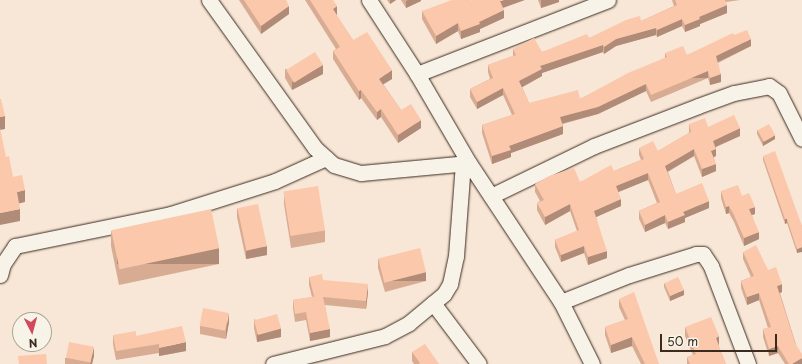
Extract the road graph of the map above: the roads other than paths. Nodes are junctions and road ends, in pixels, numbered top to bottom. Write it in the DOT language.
graph roads {
  1 [pos="209,0"];
  2 [pos="369,0"];
  3 [pos="608,0"];
  4 [pos="417,74"];
  5 [pos="802,140"];
  6 [pos="326,158"];
  7 [pos="466,163"];
  8 [pos="491,196"];
  9 [pos="0,275"];
  10 [pos="561,302"];
  11 [pos="433,303"];
  12 [pos="272,364"];
  13 [pos="479,364"];
  14 [pos="592,364"];
  15 [pos="748,364"];
  1 -- 6 [label="street"];
  2 -- 4 [label="street"];
  3 -- 4 [label="street"];
  4 -- 7 [label="street"];
  5 -- 8 [label="street"];
  6 -- 7 [label="street"];
  6 -- 9 [label="street"];
  7 -- 8 [label="street"];
  7 -- 11 [label="street"];
  8 -- 10 [label="street"];
  10 -- 14 [label="street"];
  10 -- 15 [label="street"];
  11 -- 12 [label="street"];
  11 -- 13 [label="street"];
}
